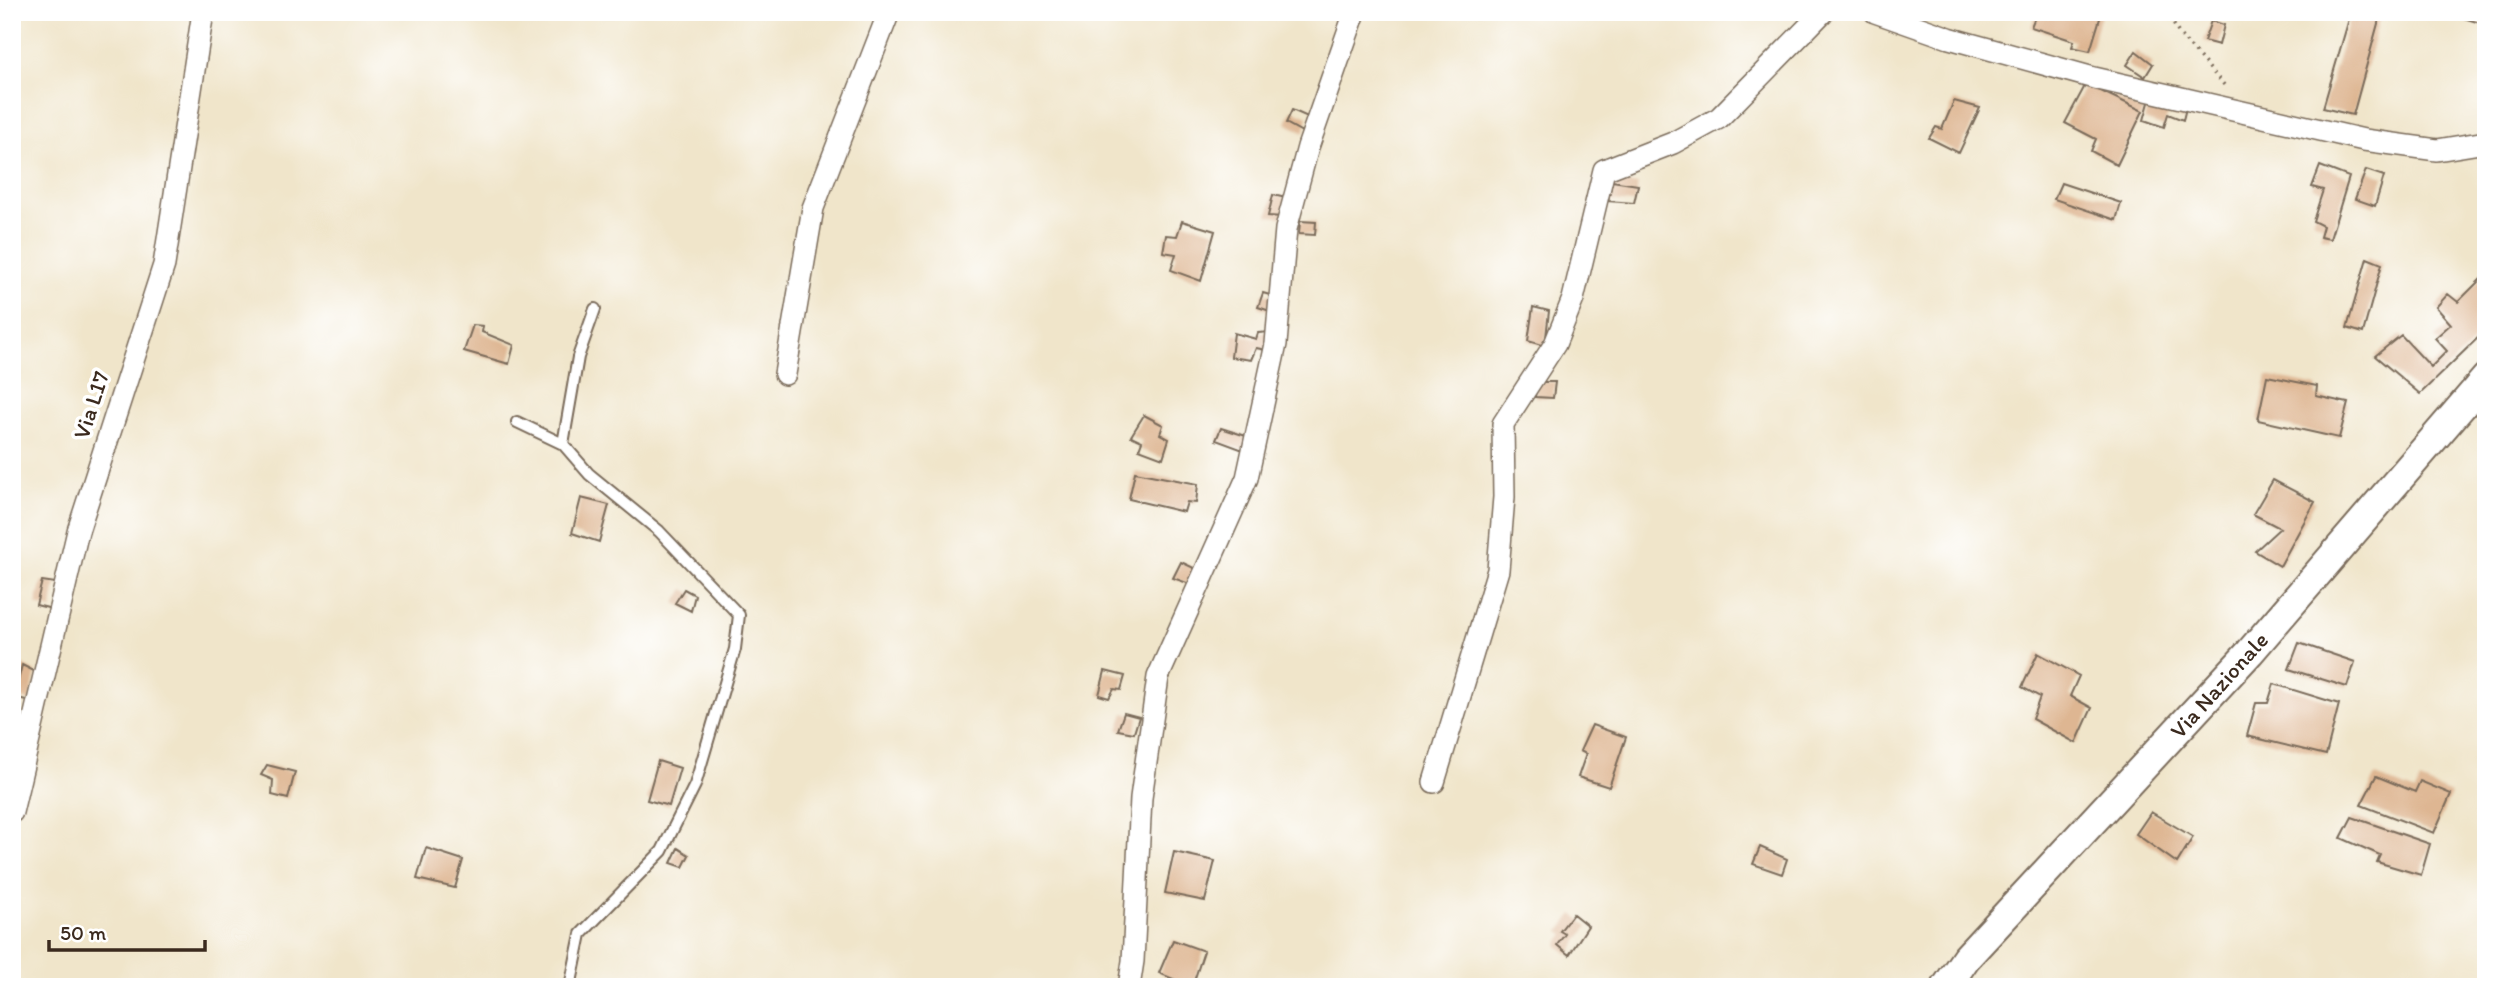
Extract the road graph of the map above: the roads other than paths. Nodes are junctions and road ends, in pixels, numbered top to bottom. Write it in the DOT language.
graph roads {
  1 [pos="203,12"];
  2 [pos="889,12"];
  3 [pos="1355,12"];
  4 [pos="1823,12"];
  5 [pos="1875,12"];
  6 [pos="2486,142"];
  7 [pos="595,309"];
  8 [pos="785,374"];
  9 [pos="2486,378"];
  10 [pos="517,422"];
  11 [pos="563,444"];
  12 [pos="1434,782"];
  13 [pos="12,812"];
  14 [pos="570,987"];
  15 [pos="1129,987"];
  16 [pos="1946,987"];
  1 -- 13 [label="street, Via L17"];
  2 -- 8 [label="street"];
  3 -- 15 [label="street"];
  4 -- 12 [label="street"];
  5 -- 6 [label="street"];
  7 -- 11 [label="lane"];
  9 -- 16 [label="main road, Via Nazionale"];
  10 -- 11 [label="lane"];
  11 -- 14 [label="lane"];
}
